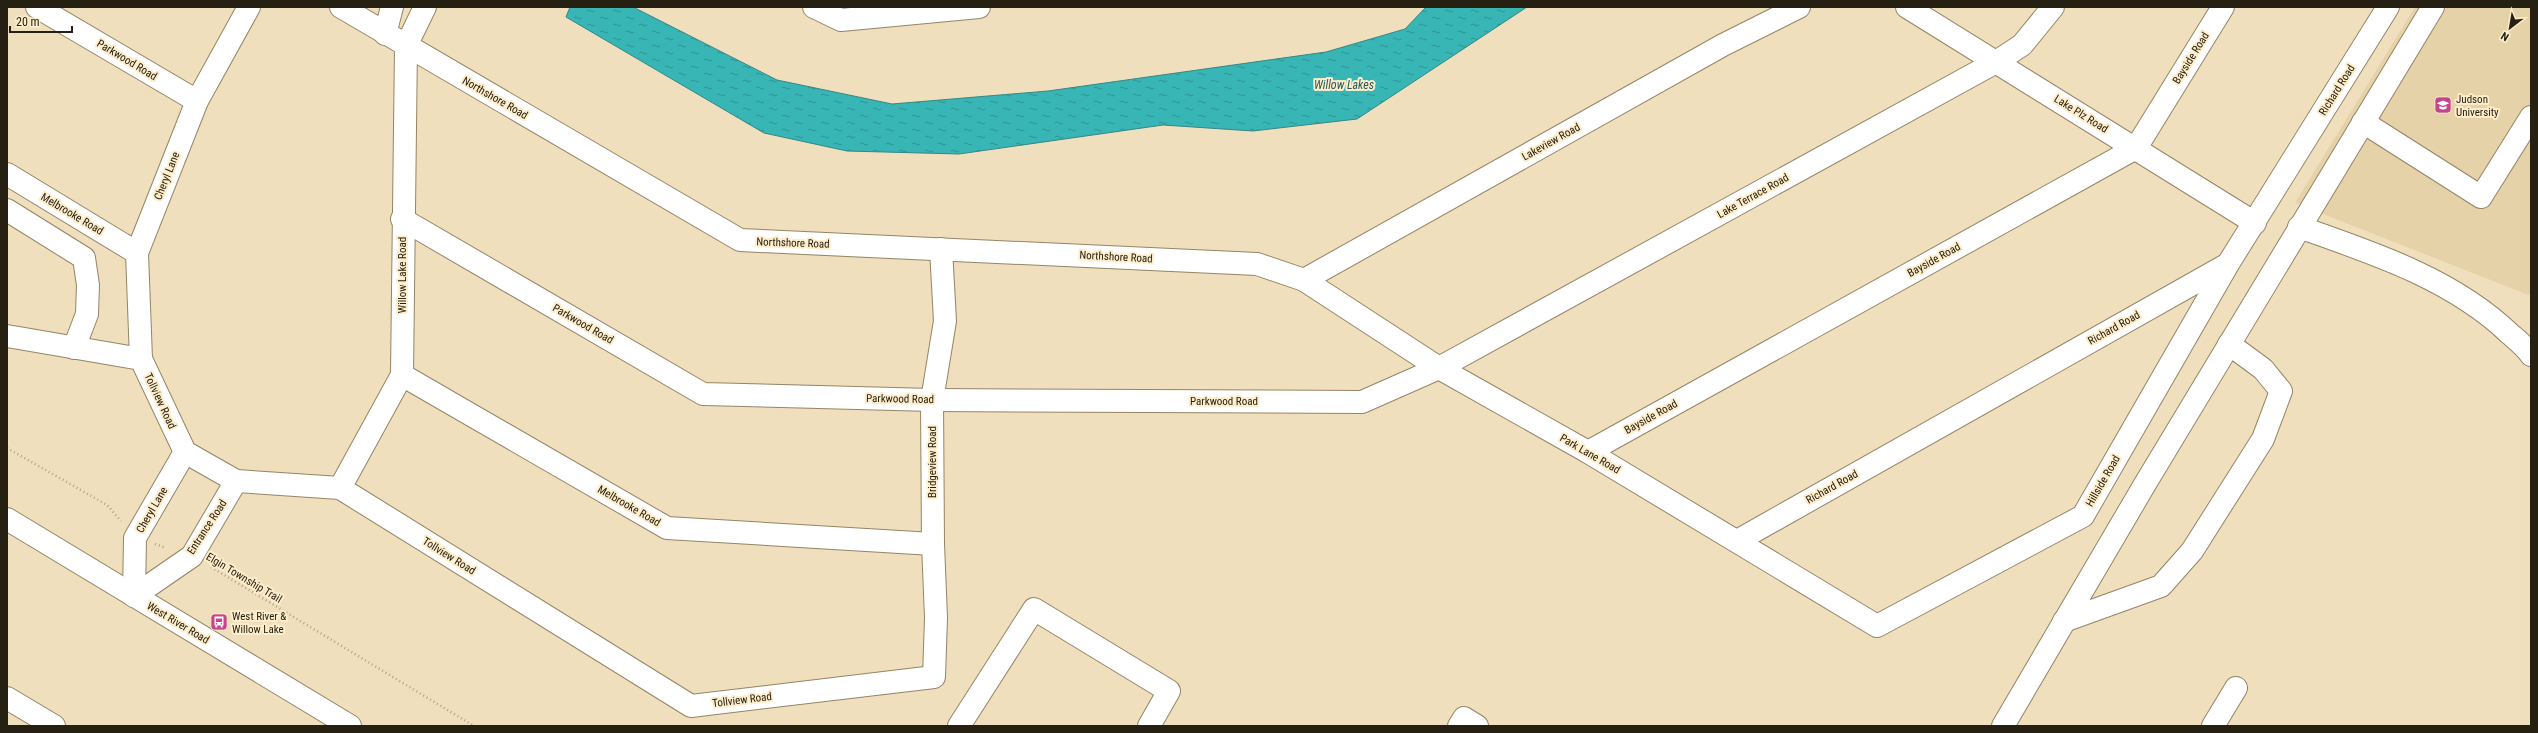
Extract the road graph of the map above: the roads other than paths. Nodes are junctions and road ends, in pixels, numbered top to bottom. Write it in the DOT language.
graph roads {
  1 [pos="37,7"];
  2 [pos="249,7"];
  3 [pos="341,7"];
  4 [pos="392,7"];
  5 [pos="424,7"];
  6 [pos="814,7"];
  7 [pos="979,7"];
  8 [pos="1800,7"];
  9 [pos="1907,7"];
  10 [pos="2053,7"];
  11 [pos="2223,7"];
  12 [pos="2388,7"];
  13 [pos="2433,7"];
  14 [pos="385,34"];
  15 [pos="406,46"];
  16 [pos="1996,62"];
  17 [pos="197,101"];
  18 [pos="2531,117"];
  19 [pos="2363,122"];
  20 [pos="2136,148"];
  21 [pos="7,174"];
  22 [pos="7,210"];
  23 [pos="402,219"];
  24 [pos="2255,223"];
  25 [pos="2299,227"];
  26 [pos="941,249"];
  27 [pos="137,253"];
  28 [pos="2228,264"];
  29 [pos="1304,280"];
  30 [pos="7,336"];
  31 [pos="2229,344"];
  32 [pos="74,348"];
  33 [pos="2531,355"];
  34 [pos="141,359"];
  35 [pos="1439,368"];
  36 [pos="402,375"];
  37 [pos="932,400"];
  38 [pos="185,452"];
  39 [pos="1588,452"];
  40 [pos="236,482"];
  41 [pos="340,488"];
  42 [pos="7,519"];
  43 [pos="1737,541"];
  44 [pos="932,544"];
  45 [pos="134,596"];
  46 [pos="2064,621"];
  47 [pos="1877,626"];
  48 [pos="934,677"];
  49 [pos="2236,688"];
  50 [pos="7,698"];
  51 [pos="1153,725"];
  52 [pos="54,726"];
  53 [pos="350,726"];
  54 [pos="959,726"];
  55 [pos="1459,726"];
  56 [pos="1477,726"];
  57 [pos="2003,726"];
  58 [pos="2213,726"];
  1 -- 17 [label="main road, Parkwood Road"];
  2 -- 17 [label="main road, Cheryl Lane"];
  3 -- 14 [label="main road, Northshore Road"];
  4 -- 14 [label="main road"];
  5 -- 15 [label="main road"];
  6 -- 7 [label="main road"];
  8 -- 29 [label="main road, Lakeview Road"];
  9 -- 16 [label="main road, Lake Plz Road"];
  10 -- 16 [label="main road, Lake Terrace Road"];
  11 -- 20 [label="main road, Bayside Road"];
  12 -- 24 [label="main road, Richard Road"];
  13 -- 19 [label="main road"];
  14 -- 15 [label="main road, Northshore Road"];
  15 -- 23 [label="main road, Willow Lake Road"];
  15 -- 26 [label="main road, Northshore Road"];
  16 -- 20 [label="main road, Lake Plz Road"];
  16 -- 35 [label="main road, Lake Terrace Road"];
  17 -- 27 [label="main road, Cheryl Lane"];
  18 -- 19 [label="main road"];
  19 -- 25 [label="main road"];
  20 -- 24 [label="main road, Lake Plz Road"];
  20 -- 39 [label="main road, Bayside Road"];
  21 -- 27 [label="main road, Melbrooke Road"];
  22 -- 32 [label="main road"];
  23 -- 36 [label="main road, Willow Lake Road"];
  23 -- 37 [label="main road, Parkwood Road"];
  24 -- 28 [label="main road, Richard Road"];
  25 -- 31 [label="main road"];
  25 -- 33 [label="main road"];
  26 -- 29 [label="main road, Northshore Road"];
  26 -- 37 [label="main road, Bridgeview Road"];
  27 -- 34 [label="main road, Cheryl Lane"];
  28 -- 43 [label="main road, Richard Road"];
  28 -- 47 [label="main road, Hillside Road"];
  29 -- 35 [label="main road, Park Lane Road"];
  30 -- 32 [label="main road, Tollview Road"];
  31 -- 46 [label="main road"];
  31 -- 46 [label="main road"];
  32 -- 34 [label="main road, Tollview Road"];
  34 -- 38 [label="main road, Tollview Road"];
  35 -- 37 [label="main road, Parkwood Road"];
  35 -- 39 [label="main road, Park Lane Road"];
  36 -- 41 [label="main road, Willow Lake Road"];
  36 -- 44 [label="main road, Melbrooke Road"];
  37 -- 44 [label="main road, Bridgeview Road"];
  38 -- 40 [label="main road, Tollview Road"];
  38 -- 45 [label="main road, Cheryl Lane"];
  39 -- 43 [label="main road, Park Lane Road"];
  40 -- 41 [label="main road, Tollview Road"];
  40 -- 45 [label="main road, Entrance Road"];
  41 -- 48 [label="main road, Tollview Road"];
  42 -- 45 [label="main road, West River Road"];
  43 -- 47 [label="main road, Park Lane Road"];
  44 -- 48 [label="main road, Bridgeview Road"];
  45 -- 53 [label="main road, West River Road"];
  46 -- 57 [label="main road"];
  49 -- 58 [label="main road"];
  50 -- 52 [label="main road"];
  51 -- 54 [label="main road"];
  55 -- 56 [label="main road"];
}
